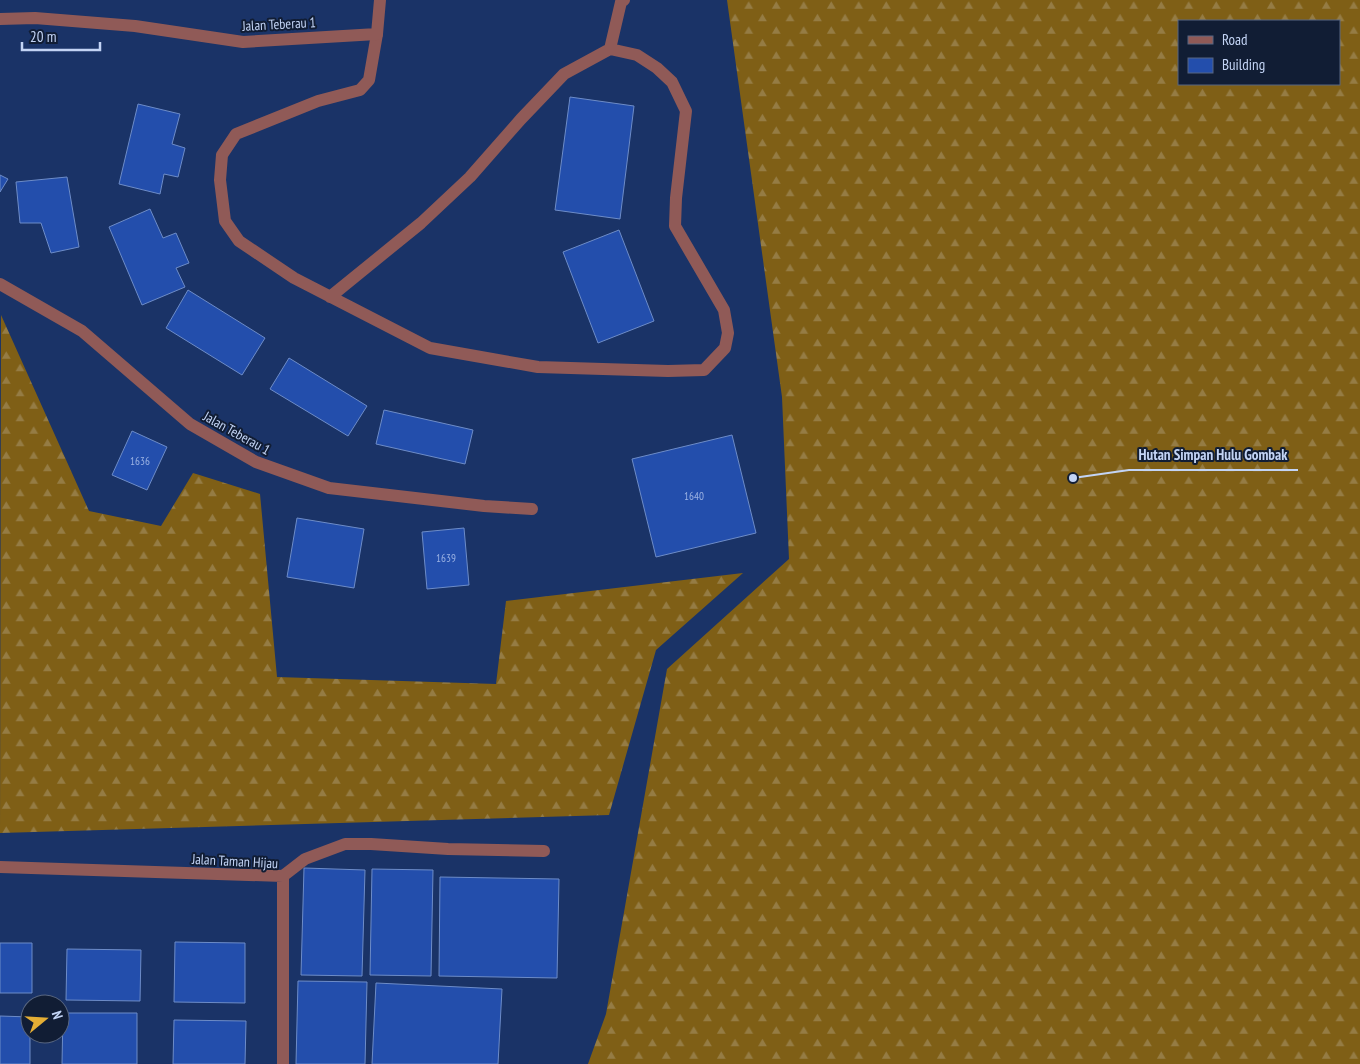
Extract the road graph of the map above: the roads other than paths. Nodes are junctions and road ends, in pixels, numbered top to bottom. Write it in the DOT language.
graph roads {
  1 [pos="380,0"];
  2 [pos="624,0"];
  3 [pos="0,19"];
  4 [pos="377,34"];
  5 [pos="610,49"];
  6 [pos="0,284"];
  7 [pos="330,297"];
  8 [pos="532,509"];
  9 [pos="544,851"];
  10 [pos="0,867"];
  11 [pos="283,876"];
  12 [pos="283,1064"];
  1 -- 4 [label="street"];
  2 -- 5 [label="street"];
  3 -- 4 [label="street, Jalan Teberau 1"];
  4 -- 7 [label="street"];
  5 -- 7 [label="street"];
  5 -- 7 [label="street"];
  6 -- 8 [label="street, Jalan Teberau 1"];
  9 -- 11 [label="street"];
  10 -- 11 [label="street, Jalan Taman Hijau"];
  11 -- 12 [label="street, Jalan Taman Hijau"];
}
